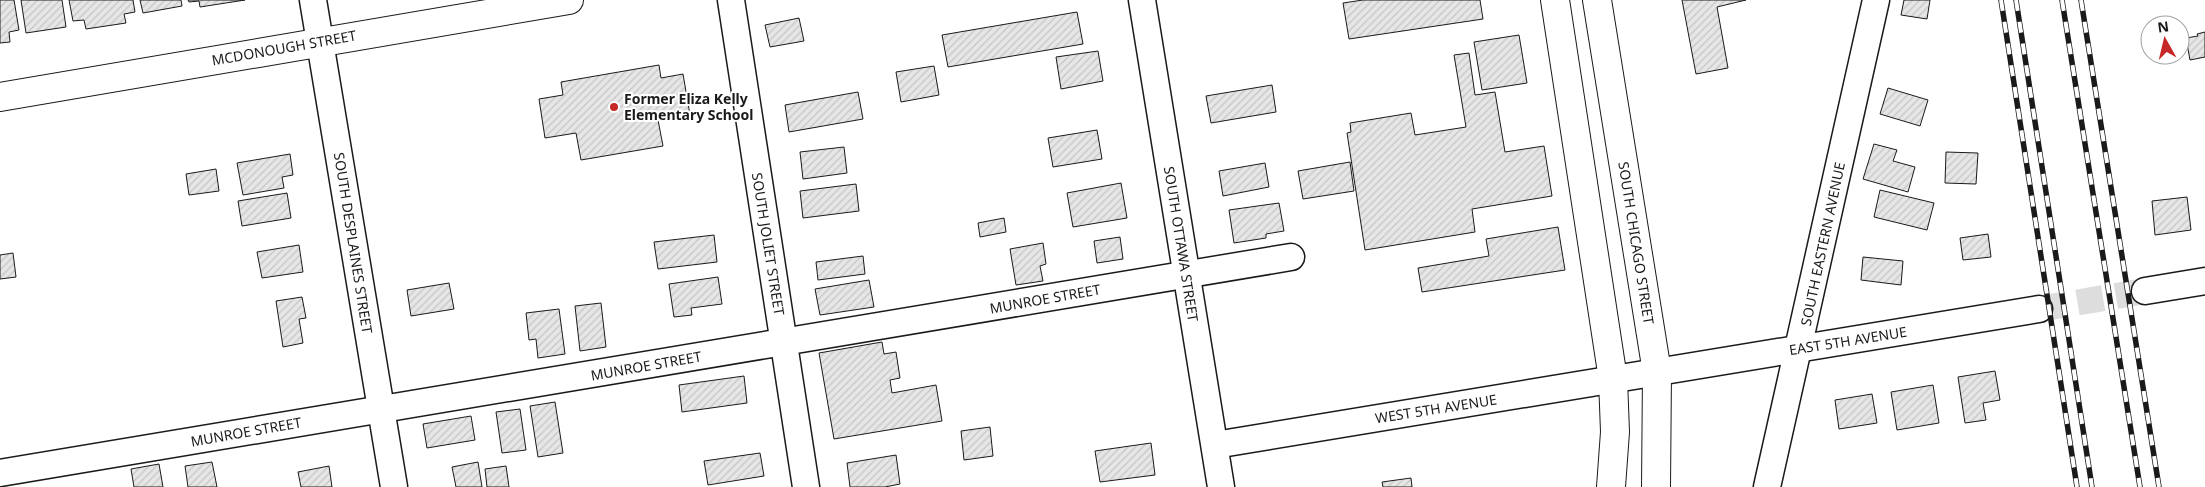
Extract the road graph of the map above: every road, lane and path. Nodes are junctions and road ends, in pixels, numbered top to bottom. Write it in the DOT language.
graph roads {
  1 [pos="313,0"];
  2 [pos="569,0"];
  3 [pos="731,0"];
  4 [pos="1142,0"];
  5 [pos="1556,0"];
  6 [pos="1597,0"];
  7 [pos="1876,0"];
  8 [pos="320,42"];
  9 [pos="0,97"];
  10 [pos="1291,257"];
  11 [pos="1186,275"];
  12 [pos="2205,281"];
  13 [pos="2146,291"];
  14 [pos="2039,309"];
  15 [pos="783,343"];
  16 [pos="1800,349"];
  17 [pos="1657,372"];
  18 [pos="1613,379"];
  19 [pos="381,409"];
  20 [pos="1215,445"];
  21 [pos="0,473"];
  22 [pos="394,487"];
  23 [pos="806,487"];
  24 [pos="1221,487"];
  25 [pos="1610,487"];
  26 [pos="1656,487"];
  27 [pos="1767,487"];
  1 -- 8 [label="street, SOUTH DESPLAINES STREET"];
  2 -- 8 [label="main road, MCDONOUGH STREET"];
  3 -- 15 [label="street, SOUTH JOLIET STREET"];
  4 -- 11 [label="street, SOUTH OTTAWA STREET"];
  5 -- 18 [label="main road"];
  6 -- 17 [label="main road, SOUTH CHICAGO STREET"];
  7 -- 16 [label="street, SOUTH EASTERN AVENUE"];
  8 -- 9 [label="main road, MCDONOUGH STREET"];
  8 -- 19 [label="street, SOUTH DESPLAINES STREET"];
  10 -- 11 [label="street, MUNROE STREET"];
  11 -- 15 [label="street, MUNROE STREET"];
  11 -- 20 [label="street, SOUTH OTTAWA STREET"];
  12 -- 13 [label="street"];
  14 -- 16 [label="street, EAST 5TH AVENUE"];
  15 -- 19 [label="street, MUNROE STREET"];
  15 -- 23 [label="street, SOUTH JOLIET STREET"];
  16 -- 17 [label="street, EAST 5TH AVENUE"];
  16 -- 27 [label="street, SOUTH EASTERN AVENUE"];
  17 -- 18 [label="street, WEST 5TH AVENUE"];
  17 -- 26 [label="main road, SOUTH CHICAGO STREET"];
  18 -- 20 [label="street, WEST 5TH AVENUE"];
  18 -- 25 [label="main road"];
  19 -- 21 [label="street, MUNROE STREET"];
  19 -- 22 [label="street, SOUTH DESPLAINES STREET"];
  20 -- 24 [label="street, SOUTH OTTAWA STREET"];
}
